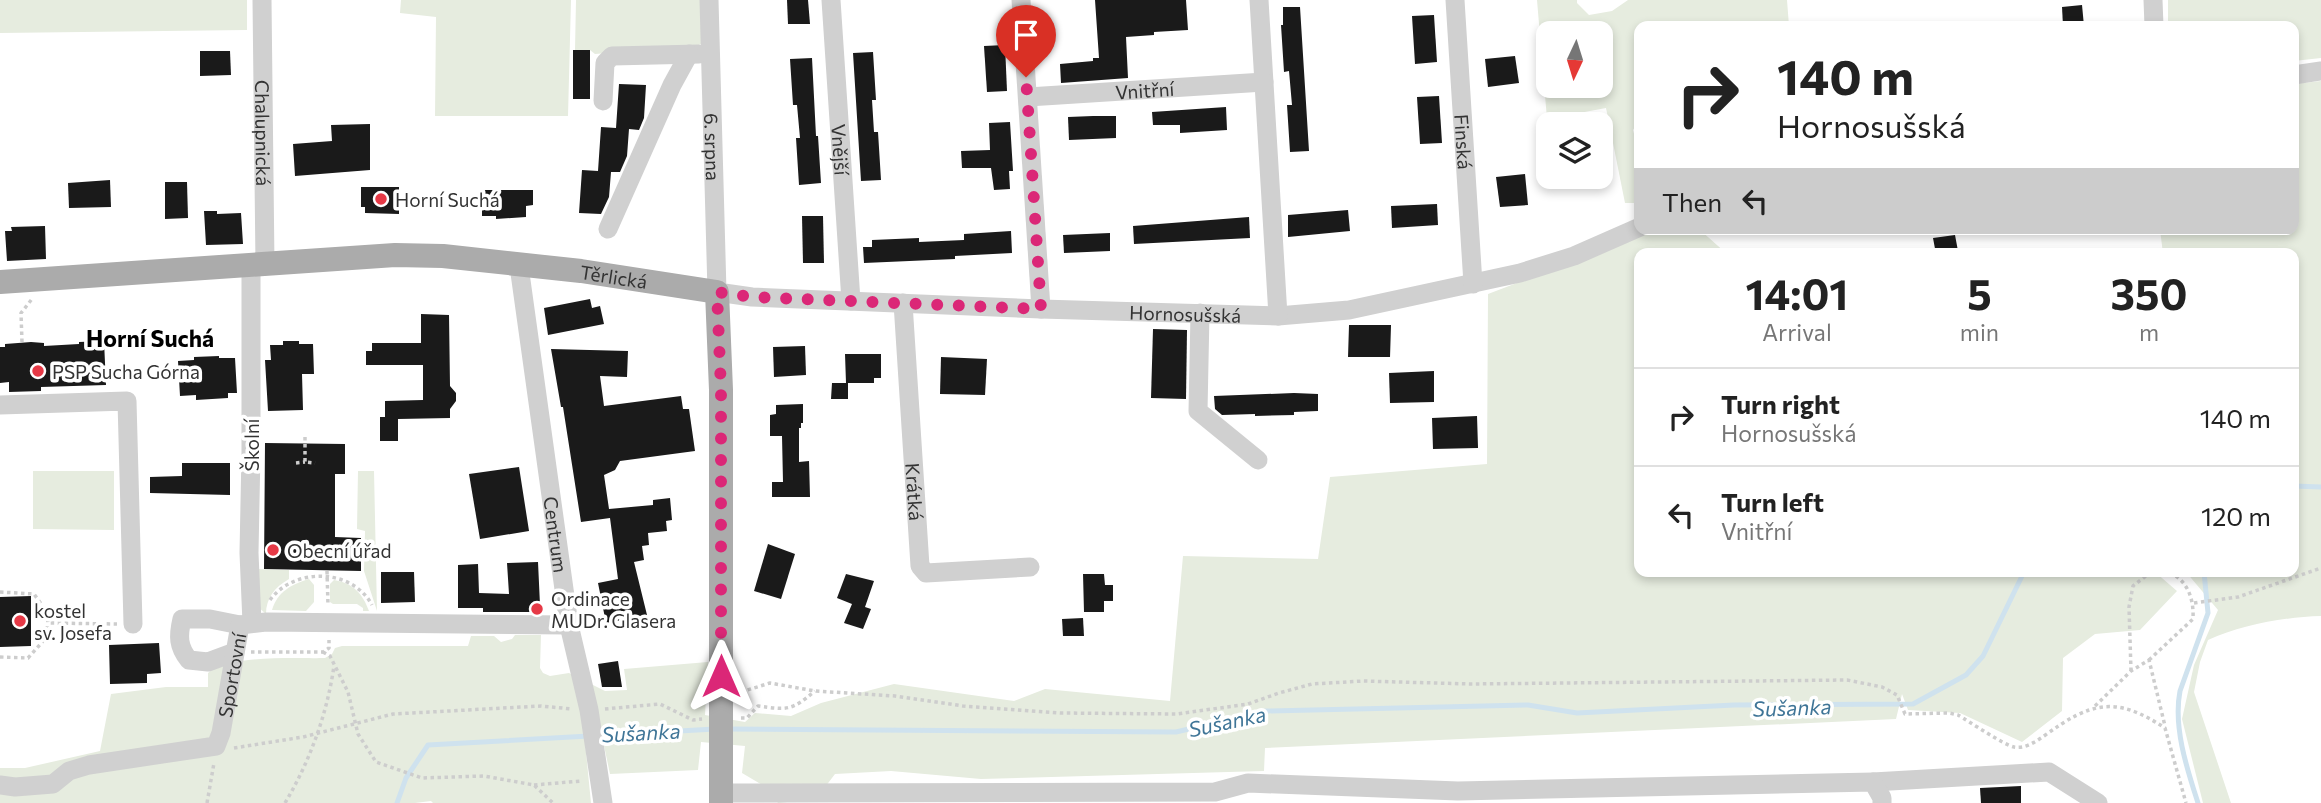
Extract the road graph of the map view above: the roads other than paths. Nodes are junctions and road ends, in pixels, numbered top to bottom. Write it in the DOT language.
graph roads {
  1 [pos="262,0"];
  2 [pos="709,0"];
  3 [pos="831,0"];
  4 [pos="1021,0"];
  5 [pos="1259,0"];
  6 [pos="1455,0"];
  7 [pos="2153,0"];
  8 [pos="2154,21"];
  9 [pos="689,54"];
  10 [pos="710,54"];
  11 [pos="2321,71"];
  12 [pos="2299,74"];
  13 [pos="1264,82"];
  14 [pos="1028,97"];
  15 [pos="603,101"];
  16 [pos="608,229"];
  17 [pos="1634,230"];
  18 [pos="258,265"];
  19 [pos="519,266"];
  20 [pos="0,282"];
  21 [pos="1473,284"];
  22 [pos="717,292"];
  23 [pos="851,301"];
  24 [pos="903,303"];
  25 [pos="1041,309"];
  26 [pos="1200,313"];
  27 [pos="1278,316"];
  28 [pos="0,405"];
  29 [pos="1258,460"];
  30 [pos="1030,567"];
  31 [pos="253,623"];
  32 [pos="134,624"];
  33 [pos="569,625"];
  34 [pos="235,652"];
  35 [pos="1873,782"];
  36 [pos="0,785"];
  37 [pos="1326,795"];
  38 [pos="1622,795"];
  39 [pos="1381,796"];
  40 [pos="721,798"];
  41 [pos="603,803"];
  42 [pos="1882,803"];
  43 [pos="2098,803"];
  1 -- 18 [label="street, Chalupnická"];
  2 -- 10 [label="street, 6. srpna"];
  3 -- 23 [label="street, Vnější"];
  4 -- 14 [label="street"];
  5 -- 13 [label="street"];
  6 -- 21 [label="street, Finská"];
  7 -- 8 [label="street"];
  9 -- 10 [label="street"];
  9 -- 15 [label="street"];
  9 -- 16 [label="street"];
  10 -- 22 [label="street, 6. srpna"];
  11 -- 12 [label="street"];
  13 -- 14 [label="street, Vnitřní"];
  13 -- 27 [label="street"];
  14 -- 25 [label="street"];
  17 -- 21 [label="street, Hornosušská"];
  18 -- 19 [label="main road, Těrlická"];
  18 -- 20 [label="main road, Těrlická"];
  18 -- 31 [label="street, Školní"];
  19 -- 22 [label="main road, Těrlická"];
  19 -- 33 [label="street, Centrum"];
  21 -- 27 [label="street, Hornosušská"];
  22 -- 23 [label="street, Hornosušská"];
  22 -- 40 [label="main road"];
  23 -- 24 [label="street, Hornosušská"];
  24 -- 25 [label="street, Hornosušská"];
  24 -- 30 [label="street, Krátká"];
  25 -- 26 [label="street, Hornosušská"];
  26 -- 27 [label="street, Hornosušská"];
  26 -- 29 [label="street"];
  28 -- 32 [label="street"];
  31 -- 33 [label="street, Sportovní"];
  31 -- 34 [label="street, Sportovní"];
  31 -- 34 [label="street"];
  33 -- 41 [label="street, Centrum"];
  34 -- 36 [label="street, Sportovní"];
  35 -- 38 [label="street"];
  35 -- 42 [label="street"];
  35 -- 43 [label="street"];
  37 -- 39 [label="street"];
  37 -- 40 [label="street"];
  38 -- 39 [label="street"];
}
